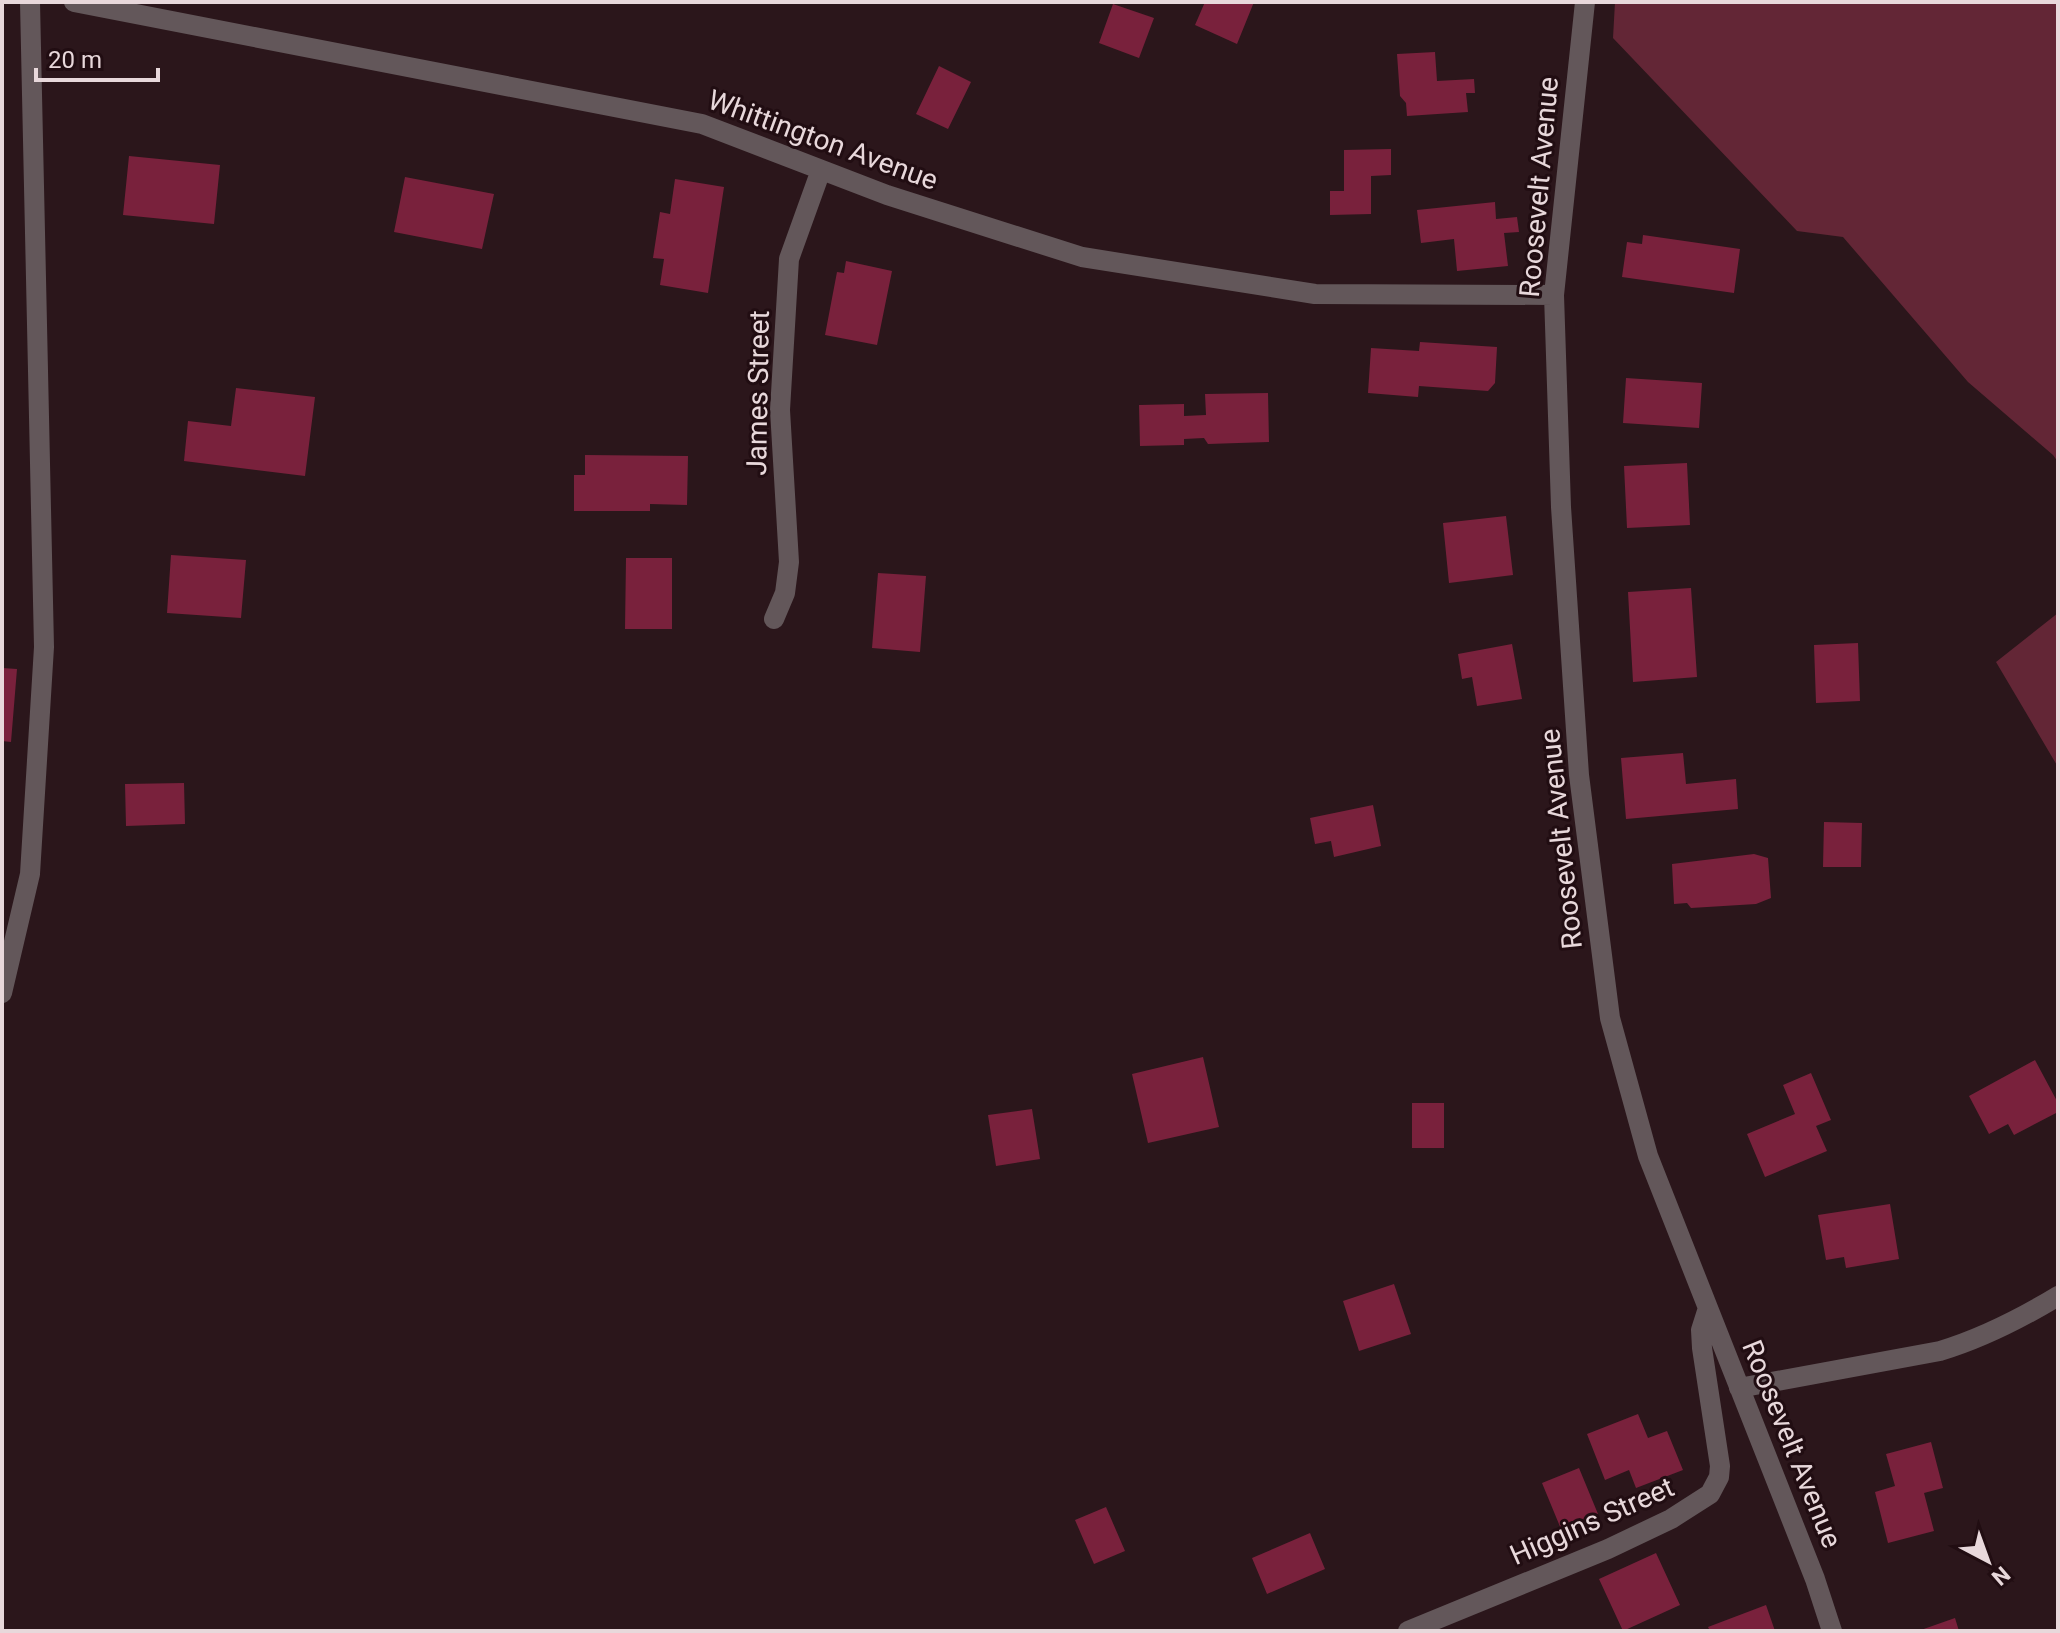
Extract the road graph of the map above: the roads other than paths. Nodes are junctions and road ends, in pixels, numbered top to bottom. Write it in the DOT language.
graph roads {
  1 [pos="30,2"];
  2 [pos="74,2"];
  3 [pos="1585,2"];
  4 [pos="821,170"];
  5 [pos="1554,295"];
  6 [pos="774,619"];
  7 [pos="2,993"];
  8 [pos="2058,1296"];
  9 [pos="1708,1308"];
  10 [pos="1739,1388"];
  11 [pos="1408,1631"];
  12 [pos="1832,1631"];
  1 -- 7 [label="street"];
  2 -- 4 [label="street, Whittington Avenue"];
  3 -- 5 [label="street, Roosevelt Avenue"];
  4 -- 5 [label="street, Whittington Avenue"];
  4 -- 6 [label="street, James Street"];
  5 -- 9 [label="street, Roosevelt Avenue"];
  8 -- 10 [label="street"];
  9 -- 10 [label="street, Roosevelt Avenue"];
  9 -- 11 [label="street, Higgins Street"];
  10 -- 12 [label="street, Roosevelt Avenue"];
}
